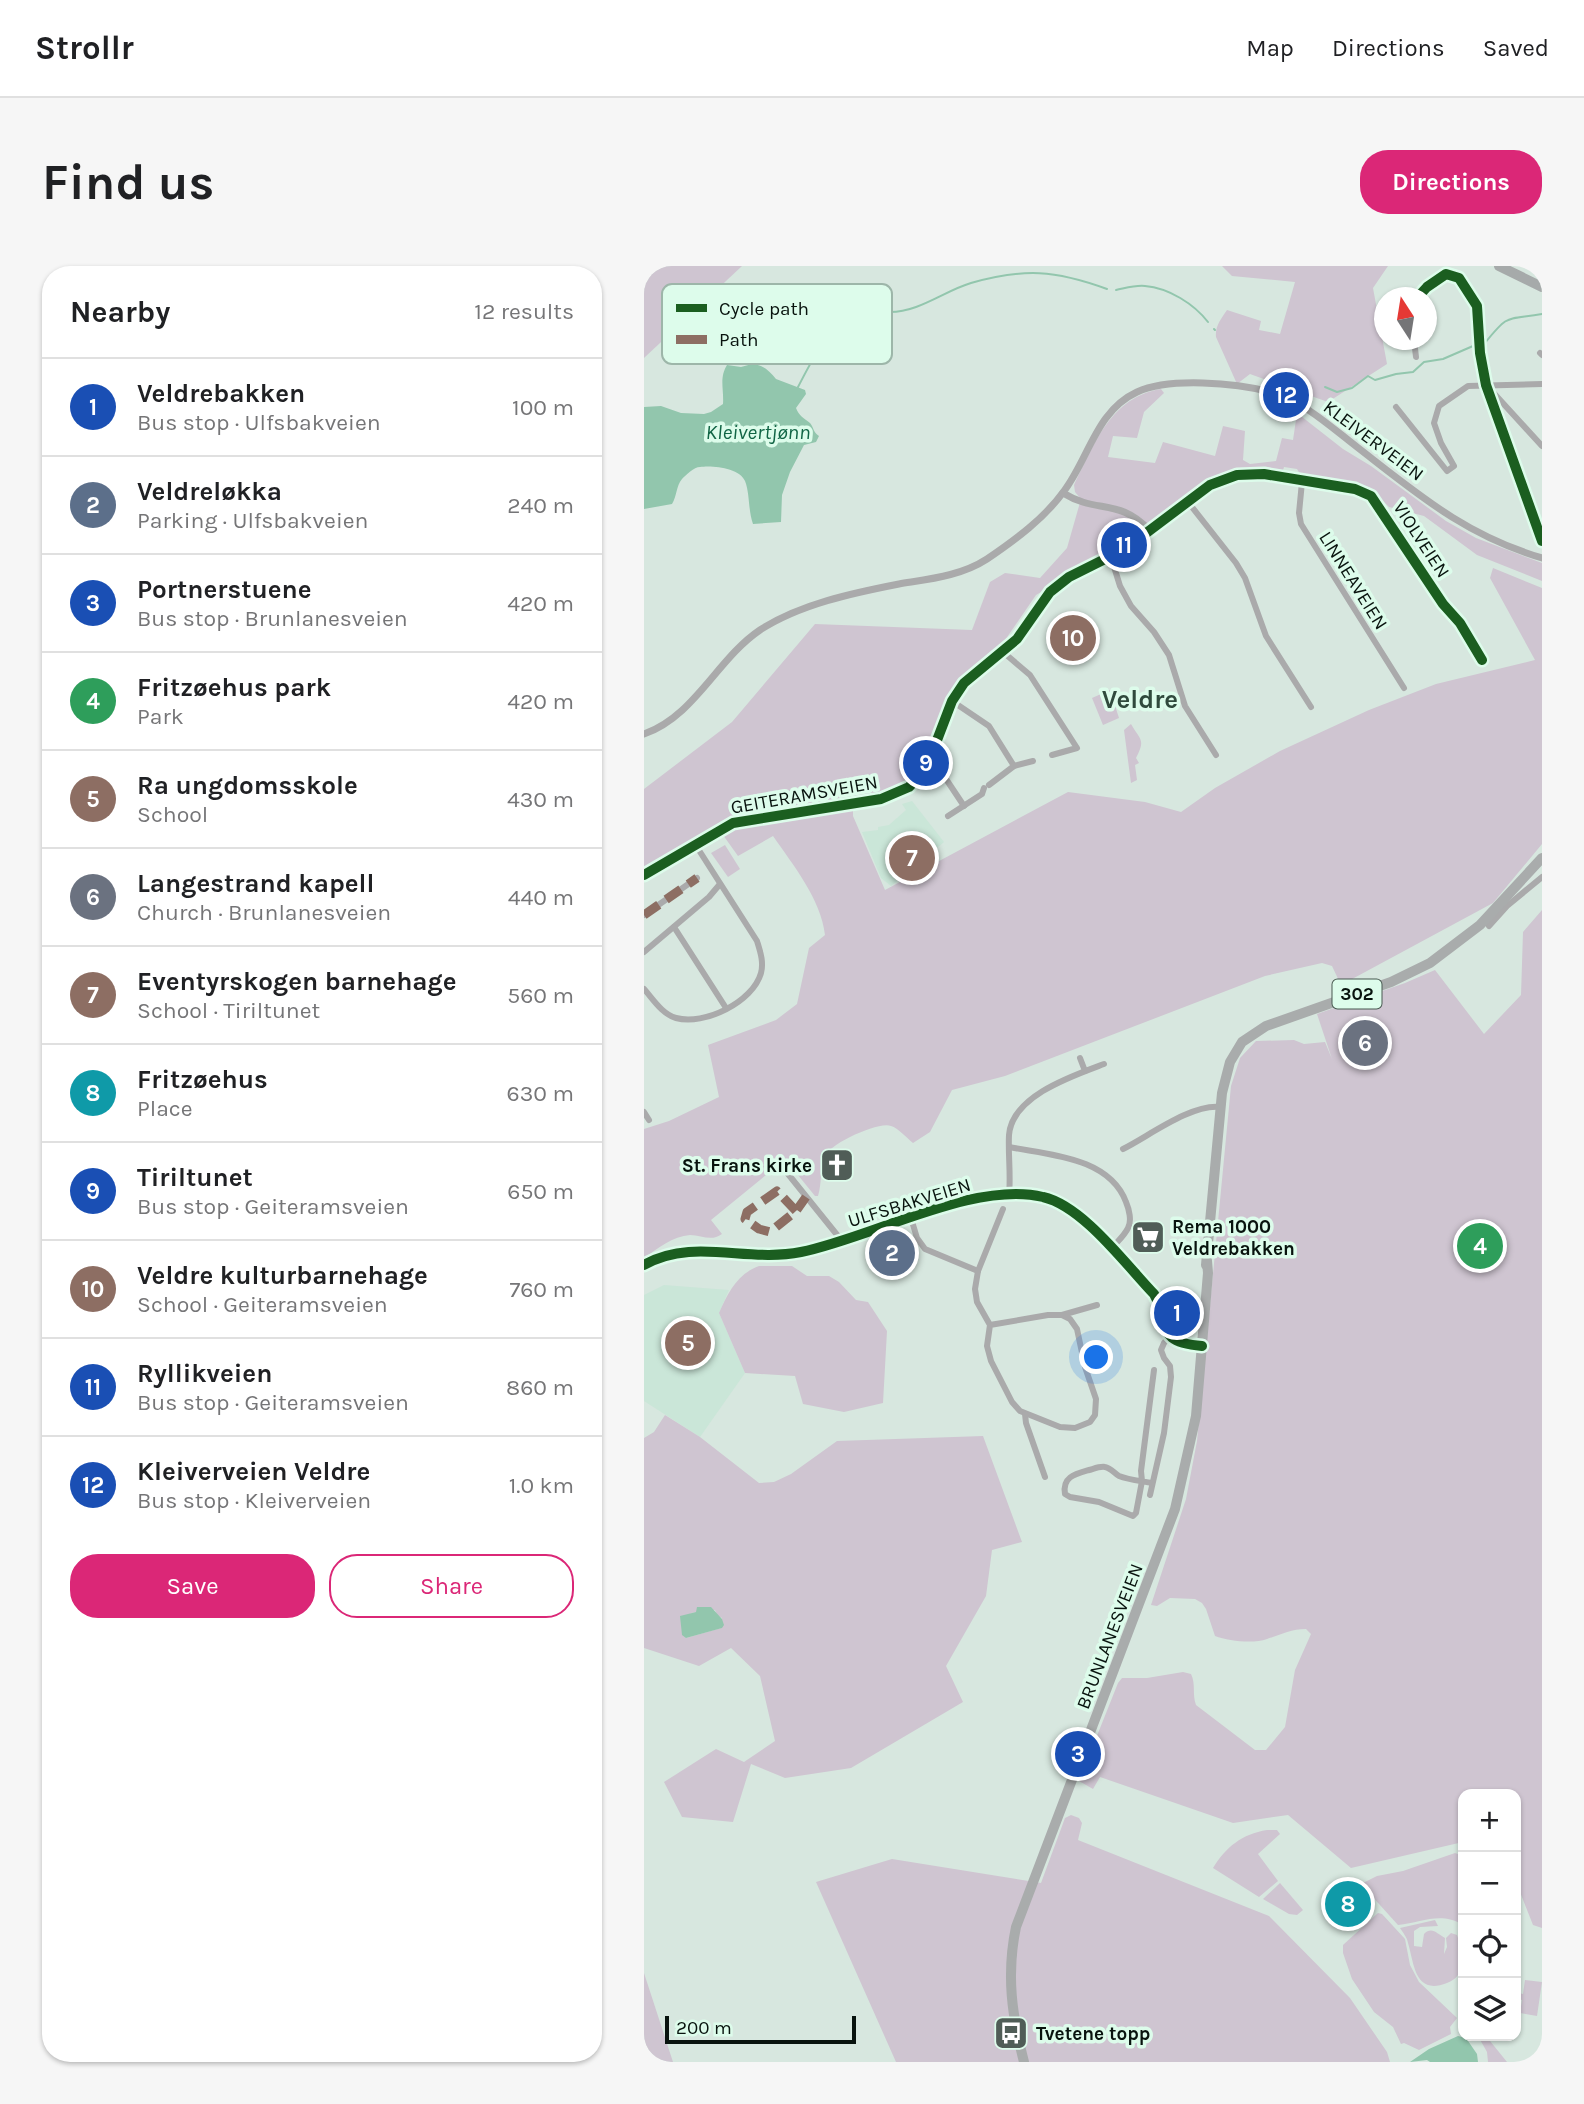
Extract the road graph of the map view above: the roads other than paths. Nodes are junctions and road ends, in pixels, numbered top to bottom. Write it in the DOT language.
graph roads {
  1 [pos="1499,266"];
  2 [pos="1427,287"];
  3 [pos="1542,287"];
  4 [pos="1415,350"];
  5 [pos="1416,357"];
  6 [pos="1542,384"];
  7 [pos="1486,385"];
  8 [pos="1396,407"];
  9 [pos="1542,446"];
  10 [pos="1302,482"];
  11 [pos="1063,493"];
  12 [pos="1188,502"];
  13 [pos="1149,530"];
  14 [pos="1542,541"];
  15 [pos="1111,557"];
  16 [pos="1542,558"];
  17 [pos="1003,652"];
  18 [pos="1482,660"];
  19 [pos="1404,688"];
  20 [pos="952,701"];
  21 [pos="1311,707"];
  22 [pos="644,734"];
  23 [pos="1052,755"];
  24 [pos="1216,755"];
  25 [pos="1033,761"];
  26 [pos="929,762"];
  27 [pos="1014,766"];
  28 [pos="964,806"];
  29 [pos="948,816"];
  30 [pos="695,844"];
  31 [pos="1542,858"];
  32 [pos="644,875"];
  33 [pos="1542,877"];
  34 [pos="697,878"];
  35 [pos="720,884"];
  36 [pos="644,915"];
  37 [pos="1489,926"];
  38 [pos="674,927"];
  39 [pos="644,952"];
  40 [pos="644,989"];
  41 [pos="726,1008"];
  42 [pos="1080,1058"];
  43 [pos="1104,1064"];
  44 [pos="1085,1071"];
  45 [pos="1220,1107"];
  46 [pos="644,1112"];
  47 [pos="649,1119"];
  48 [pos="1009,1147"];
  49 [pos="1123,1149"];
  50 [pos="784,1169"];
  51 [pos="1009,1195"];
  52 [pos="1003,1209"];
  53 [pos="911,1218"];
  54 [pos="842,1241"];
  55 [pos="1111,1249"];
  56 [pos="691,1251"];
  57 [pos="644,1265"];
  58 [pos="978,1271"];
  59 [pos="1097,1305"];
  60 [pos="1062,1315"];
  61 [pos="990,1325"];
  62 [pos="1170,1336"];
  63 [pos="1199,1346"];
  64 [pos="1154,1370"];
  65 [pos="1026,1414"];
  66 [pos="1045,1477"];
  67 [pos="1142,1481"];
  68 [pos="1152,1483"];
  69 [pos="1150,1495"];
  70 [pos="1024,2062"];
  1 -- 3 [label="highway"];
  2 -- 7 [label="street"];
  4 -- 5 [label="street"];
  6 -- 7 [label="street"];
  7 -- 8 [label="street"];
  7 -- 9 [label="street"];
  7 -- 14 [label="street"];
  10 -- 12 [label="street, GEITERAMSVEIEN"];
  10 -- 18 [label="street, VIOLVEIEN"];
  10 -- 19 [label="street, LINNEAVEIEN"];
  11 -- 13 [label="street"];
  11 -- 16 [label="street, KLEIVERVEIEN"];
  11 -- 22 [label="street, KLEIVERVEIEN"];
  12 -- 13 [label="street, GEITERAMSVEIEN"];
  12 -- 21 [label="street"];
  13 -- 15 [label="street, GEITERAMSVEIEN"];
  15 -- 17 [label="street, GEITERAMSVEIEN"];
  15 -- 24 [label="street"];
  17 -- 20 [label="street, GEITERAMSVEIEN"];
  17 -- 23 [label="street"];
  20 -- 26 [label="street, GEITERAMSVEIEN"];
  20 -- 27 [label="street"];
  25 -- 27 [label="street"];
  26 -- 28 [label="street"];
  26 -- 30 [label="street, GEITERAMSVEIEN"];
  27 -- 28 [label="street"];
  28 -- 29 [label="street"];
  30 -- 32 [label="street, GEITERAMSVEIEN"];
  30 -- 35 [label="street"];
  31 -- 45 [label="main road, BRUNLANESVEIEN / 302"];
  33 -- 37 [label="street"];
  34 -- 36 [label="street"];
  35 -- 38 [label="street"];
  35 -- 41 [label="street"];
  38 -- 39 [label="street"];
  38 -- 41 [label="street"];
  40 -- 41 [label="street"];
  42 -- 44 [label="street"];
  43 -- 44 [label="street"];
  44 -- 48 [label="street"];
  45 -- 49 [label="street"];
  45 -- 63 [label="main road, BRUNLANESVEIEN / 302"];
  46 -- 47 [label="street"];
  48 -- 51 [label="street"];
  48 -- 55 [label="street"];
  50 -- 54 [label="street, ULFSBAKVEIEN"];
  51 -- 53 [label="street, ULFSBAKVEIEN"];
  51 -- 55 [label="street, ULFSBAKVEIEN"];
  52 -- 58 [label="street"];
  53 -- 54 [label="street, ULFSBAKVEIEN"];
  53 -- 58 [label="street"];
  54 -- 56 [label="street, ULFSBAKVEIEN"];
  55 -- 62 [label="street, ULFSBAKVEIEN"];
  56 -- 57 [label="street, ULFSBAKVEIEN"];
  58 -- 61 [label="street"];
  59 -- 60 [label="street"];
  60 -- 61 [label="street"];
  60 -- 65 [label="street"];
  61 -- 65 [label="street"];
  62 -- 63 [label="street"];
  62 -- 68 [label="street"];
  63 -- 70 [label="main road, BRUNLANESVEIEN / 302"];
  64 -- 67 [label="street"];
  65 -- 66 [label="street"];
  67 -- 67 [label="street"];
  67 -- 68 [label="street"];
  68 -- 69 [label="street"];
}
